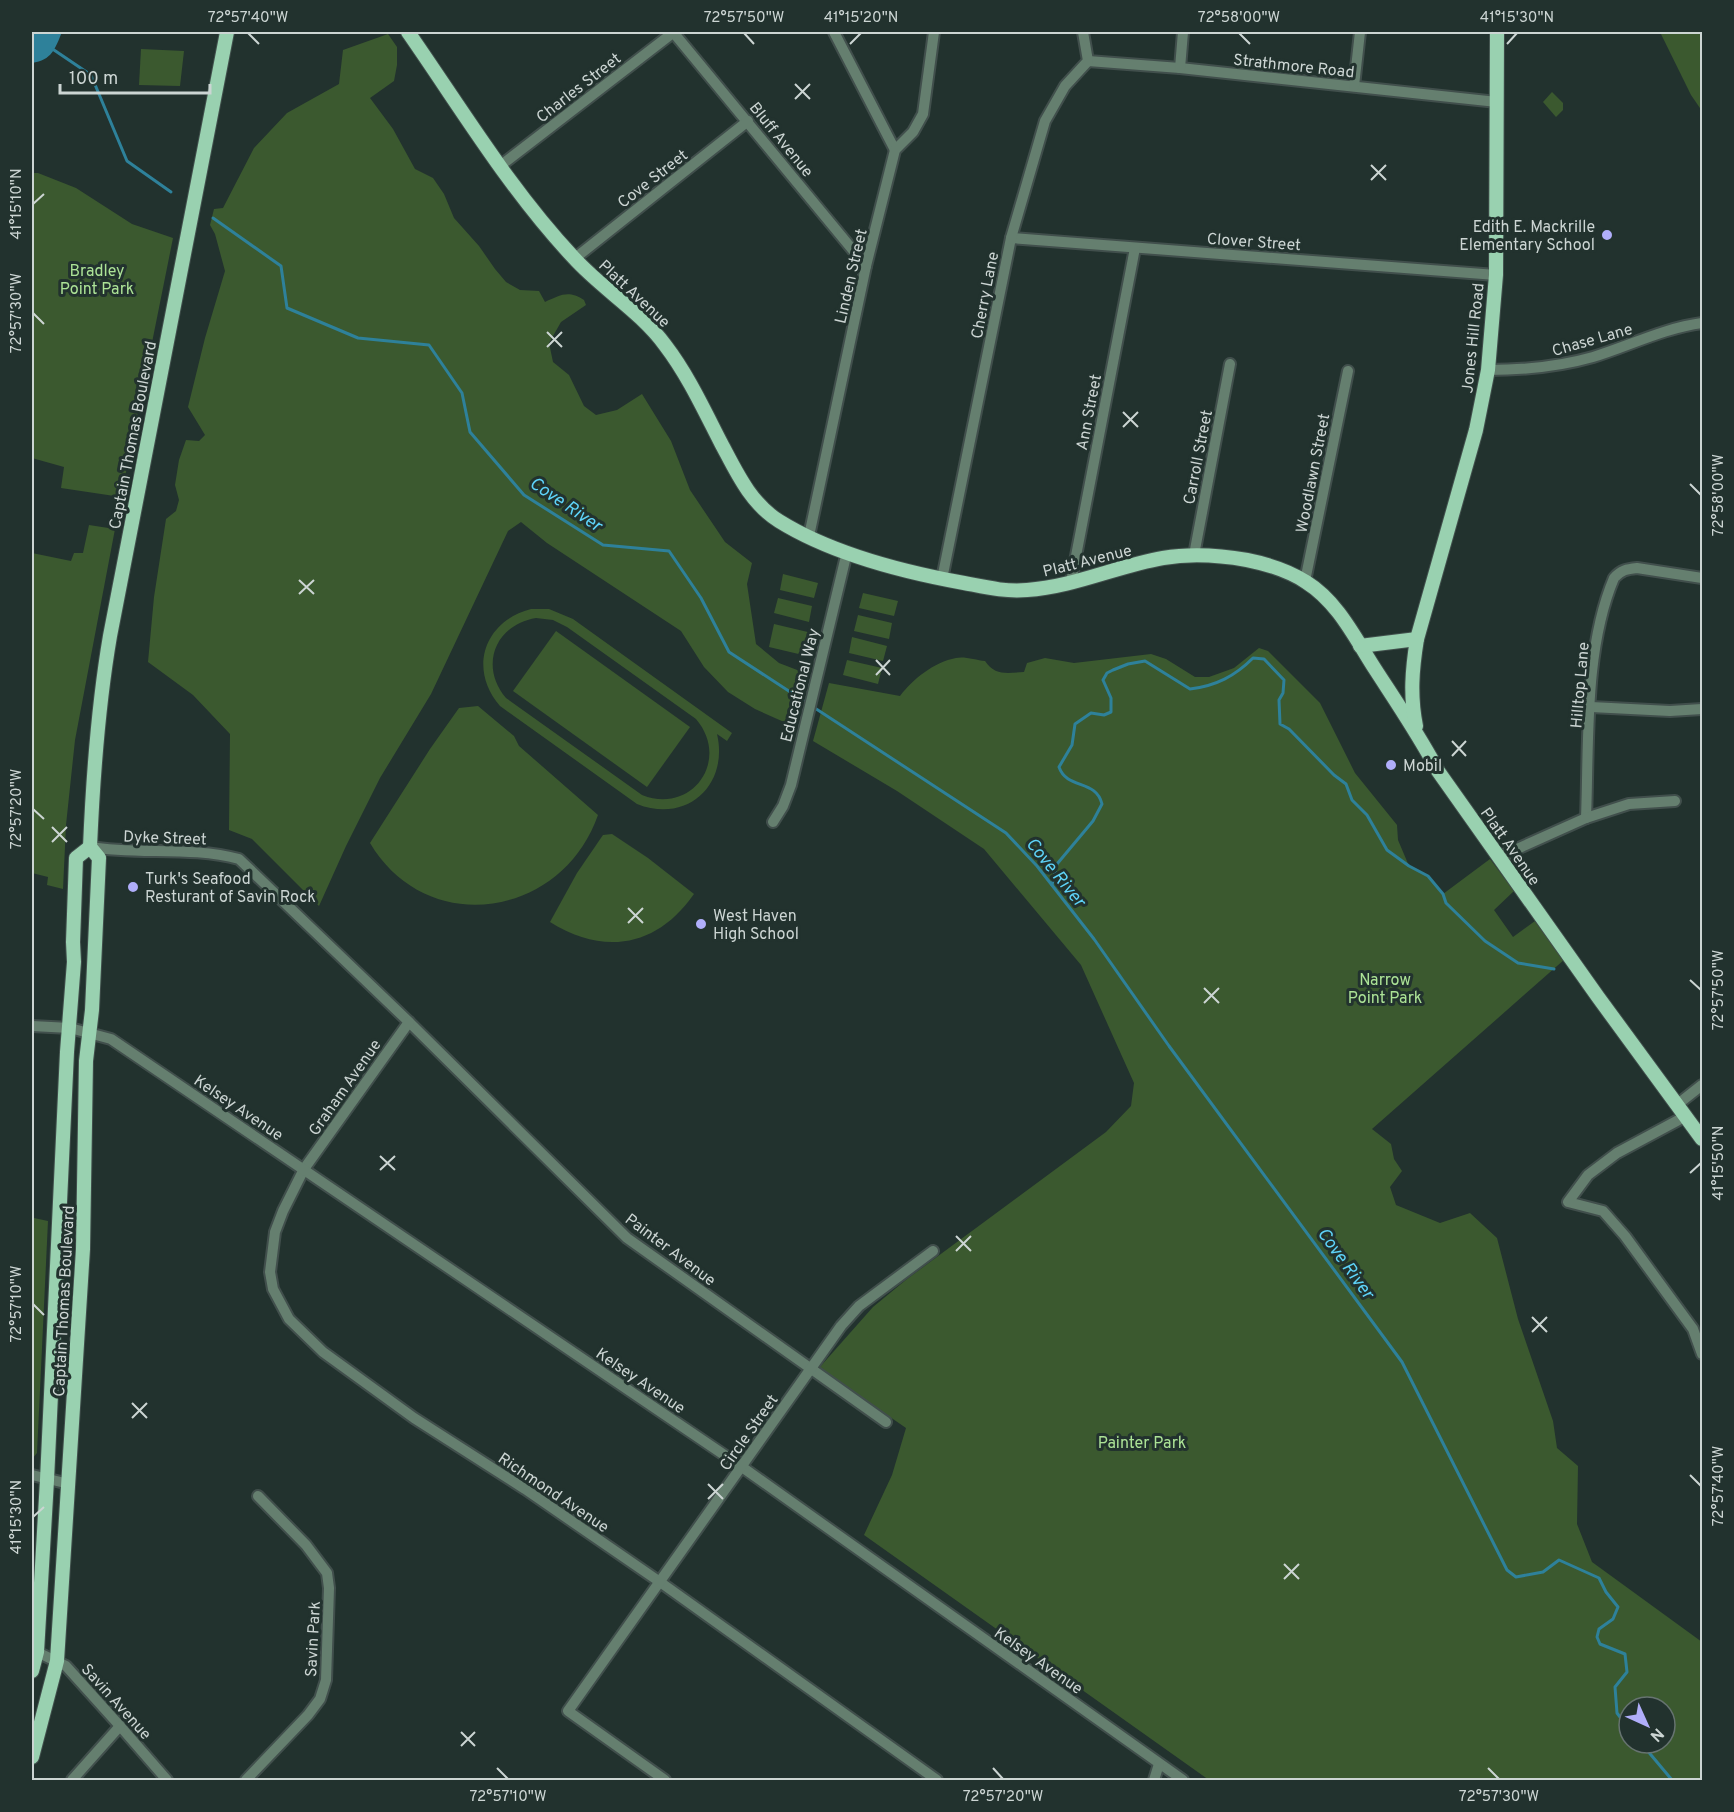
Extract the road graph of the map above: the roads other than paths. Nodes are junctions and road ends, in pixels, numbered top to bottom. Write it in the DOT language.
graph roads {
  1 [pos="227,32"];
  2 [pos="408,32"];
  3 [pos="673,32"];
  4 [pos="834,32"];
  5 [pos="934,32"];
  6 [pos="1083,32"];
  7 [pos="1183,32"];
  8 [pos="1360,32"];
  9 [pos="1497,32"];
  10 [pos="1088,61"];
  11 [pos="1180,68"];
  12 [pos="1354,86"];
  13 [pos="1497,102"];
  14 [pos="748,121"];
  15 [pos="895,150"];
  16 [pos="500,166"];
  17 [pos="1011,238"];
  18 [pos="1135,248"];
  19 [pos="574,259"];
  20 [pos="866,266"];
  21 [pos="1496,275"];
  22 [pos="1702,323"];
  23 [pos="1230,364"];
  24 [pos="1488,370"];
  25 [pos="1348,371"];
  26 [pos="809,536"];
  27 [pos="847,552"];
  28 [pos="1194,555"];
  29 [pos="1702,578"];
  30 [pos="942,579"];
  31 [pos="1305,581"];
  32 [pos="1071,582"];
  33 [pos="1417,639"];
  34 [pos="1360,646"];
  35 [pos="1590,707"];
  36 [pos="1702,709"];
  37 [pos="1418,734"];
  38 [pos="1675,801"];
  39 [pos="1586,818"];
  40 [pos="773,822"];
  41 [pos="90,847"];
  42 [pos="1498,857"];
  43 [pos="239,859"];
  44 [pos="409,1022"];
  45 [pos="32,1026"];
  46 [pos="70,1028"];
  47 [pos="90,1032"];
  48 [pos="1702,1084"];
  49 [pos="1682,1110"];
  50 [pos="1702,1140"];
  51 [pos="304,1169"];
  52 [pos="933,1251"];
  53 [pos="1701,1354"];
  54 [pos="811,1369"];
  55 [pos="886,1422"];
  56 [pos="742,1467"];
  57 [pos="32,1475"];
  58 [pos="47,1480"];
  59 [pos="69,1484"];
  60 [pos="258,1496"];
  61 [pos="660,1582"];
  62 [pos="37,1652"];
  63 [pos="57,1661"];
  64 [pos="32,1671"];
  65 [pos="120,1726"];
  66 [pos="32,1757"];
  67 [pos="1159,1764"];
  68 [pos="72,1780"];
  69 [pos="167,1780"];
  70 [pos="246,1780"];
  71 [pos="665,1780"];
  72 [pos="937,1780"];
  73 [pos="1154,1780"];
  74 [pos="1183,1780"];
  1 -- 41 [label="main road, Captain Thomas Boulevard"];
  2 -- 16 [label="main road, Platt Avenue"];
  3 -- 14 [label="street, Bluff Avenue"];
  3 -- 16 [label="street, Charles Street"];
  4 -- 15 [label="street"];
  5 -- 15 [label="street, Linden Street"];
  6 -- 10 [label="street"];
  7 -- 11 [label="street"];
  8 -- 12 [label="street"];
  9 -- 13 [label="main road, Jones Hill Road"];
  10 -- 11 [label="street, Strathmore Road"];
  10 -- 17 [label="street, Cherry Lane"];
  11 -- 12 [label="street, Strathmore Road"];
  12 -- 13 [label="street, Strathmore Road"];
  13 -- 21 [label="main road, Jones Hill Road"];
  14 -- 19 [label="street, Cove Street"];
  14 -- 20 [label="street, Bluff Avenue"];
  15 -- 20 [label="street, Linden Street"];
  16 -- 19 [label="main road, Platt Avenue"];
  17 -- 18 [label="street, Clover Street"];
  17 -- 30 [label="street, Cherry Lane"];
  18 -- 21 [label="street, Clover Street"];
  18 -- 32 [label="street, Ann Street"];
  19 -- 26 [label="main road, Platt Avenue"];
  20 -- 26 [label="street, Linden Street"];
  21 -- 24 [label="main road, Jones Hill Road"];
  22 -- 24 [label="street, Chase Lane"];
  23 -- 28 [label="street, Carroll Street"];
  24 -- 33 [label="main road, Jones Hill Road"];
  25 -- 31 [label="street, Woodlawn Street"];
  26 -- 27 [label="main road, Platt Avenue"];
  27 -- 30 [label="main road, Platt Avenue"];
  27 -- 40 [label="street, Educational Way"];
  28 -- 31 [label="main road, Platt Avenue"];
  28 -- 32 [label="main road, Platt Avenue"];
  29 -- 35 [label="street, Hilltop Lane"];
  30 -- 32 [label="main road, Platt Avenue"];
  31 -- 34 [label="main road, Platt Avenue"];
  33 -- 34 [label="main road"];
  33 -- 37 [label="main road, Jones Hill Road"];
  34 -- 37 [label="main road, Platt Avenue"];
  35 -- 36 [label="street"];
  35 -- 39 [label="street, Hilltop Lane"];
  37 -- 42 [label="main road, Platt Avenue"];
  38 -- 39 [label="street"];
  39 -- 42 [label="street"];
  41 -- 43 [label="street, Dyke Street"];
  41 -- 46 [label="main road, Captain Thomas Boulevard"];
  41 -- 47 [label="main road, Captain Thomas Boulevard"];
  42 -- 49 [label="main road, Platt Avenue"];
  43 -- 44 [label="street, Painter Avenue"];
  44 -- 51 [label="street, Graham Avenue"];
  44 -- 54 [label="street, Painter Avenue"];
  45 -- 46 [label="street, Kelsey Avenue"];
  46 -- 47 [label="street, Kelsey Avenue"];
  46 -- 58 [label="main road, Captain Thomas Boulevard"];
  47 -- 51 [label="street, Kelsey Avenue"];
  47 -- 59 [label="main road, Captain Thomas Boulevard"];
  48 -- 49 [label="street"];
  49 -- 50 [label="main road, Platt Avenue"];
  49 -- 53 [label="street"];
  51 -- 56 [label="street, Kelsey Avenue"];
  51 -- 61 [label="street, Richmond Avenue"];
  52 -- 54 [label="street, Circle Street"];
  54 -- 55 [label="street, Painter Avenue"];
  54 -- 56 [label="street, Circle Street"];
  56 -- 61 [label="street, Circle Street"];
  56 -- 67 [label="street, Kelsey Avenue"];
  57 -- 58 [label="street"];
  58 -- 59 [label="street"];
  58 -- 62 [label="main road, Captain Thomas Boulevard"];
  59 -- 63 [label="main road, Captain Thomas Boulevard"];
  60 -- 70 [label="street, Savin Park"];
  61 -- 71 [label="street, Circle Street"];
  61 -- 72 [label="street, Richmond Avenue"];
  62 -- 63 [label="street, Savin Avenue"];
  62 -- 64 [label="main road, Captain Thomas Boulevard"];
  63 -- 65 [label="street, Savin Avenue"];
  63 -- 66 [label="main road, Captain Thomas Boulevard"];
  65 -- 68 [label="street"];
  65 -- 69 [label="street, Savin Avenue"];
  67 -- 73 [label="street"];
  67 -- 74 [label="street, Kelsey Avenue"];
}
